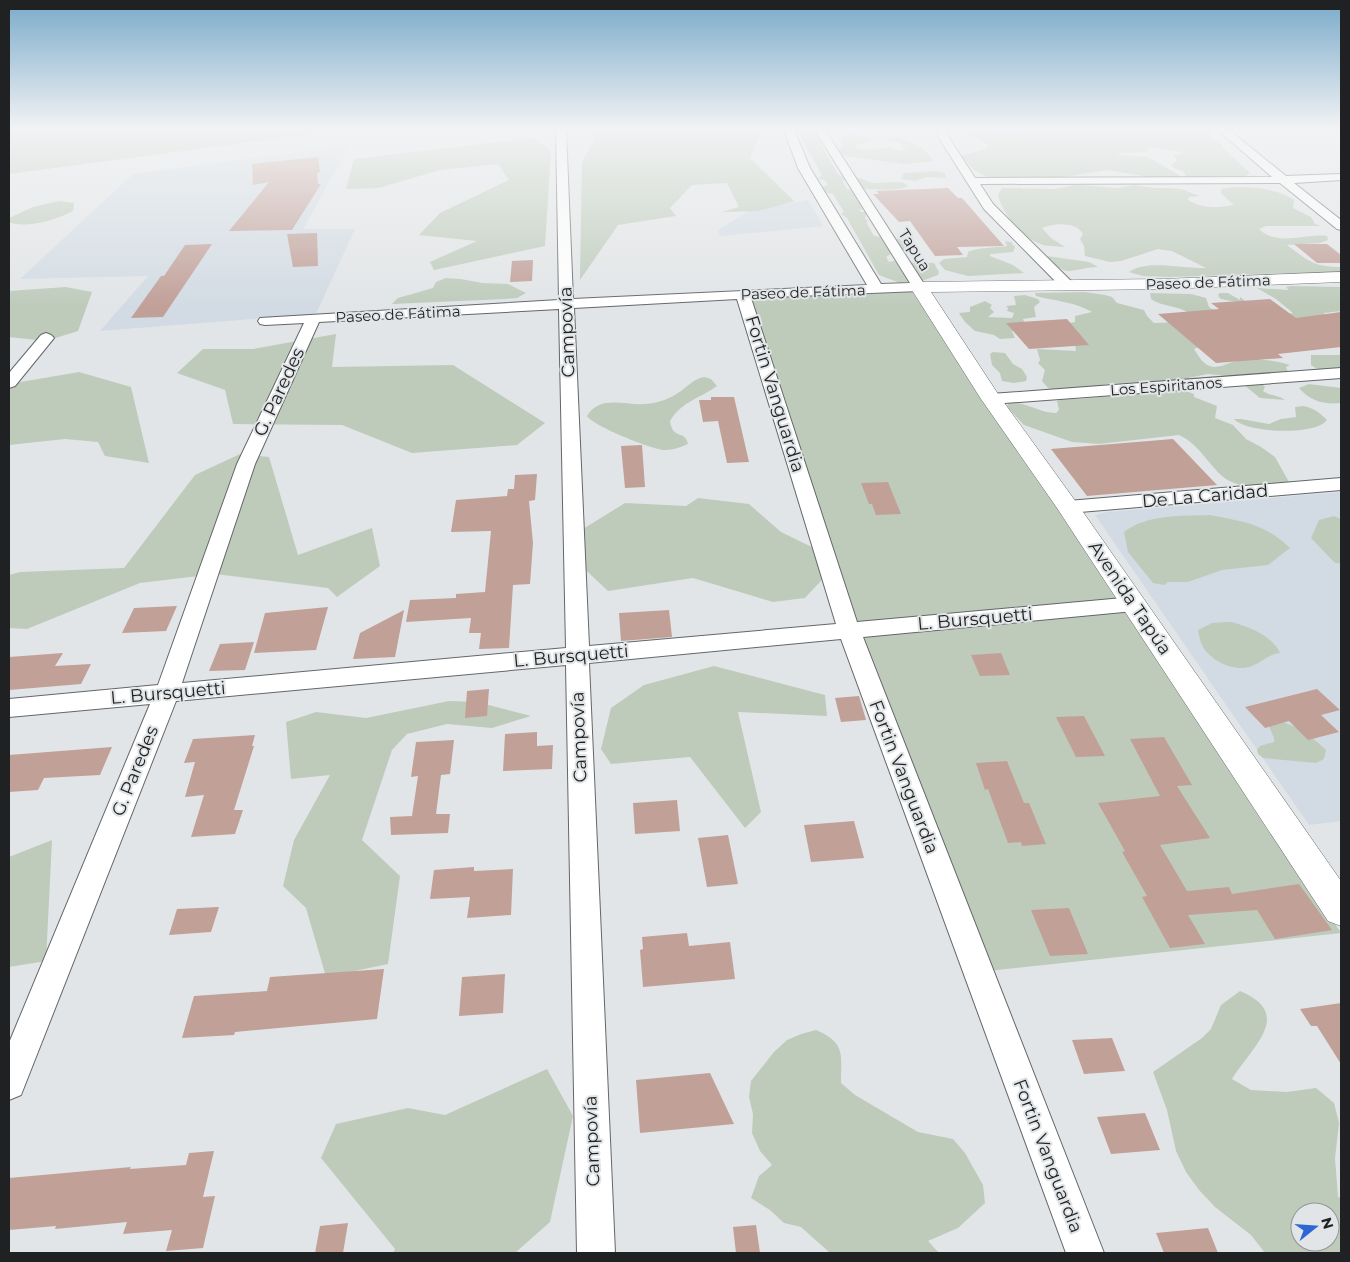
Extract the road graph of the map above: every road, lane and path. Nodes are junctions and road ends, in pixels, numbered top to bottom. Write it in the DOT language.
graph roads {
  1 [pos="563,189"];
  2 [pos="817,189"];
  3 [pos="857,189"];
  4 [pos="977,189"];
  5 [pos="1294,189"];
  6 [pos="1341,226"];
  7 [pos="1341,277"];
  8 [pos="1066,284"];
  9 [pos="919,287"];
  10 [pos="877,288"];
  11 [pos="743,294"];
  12 [pos="566,304"];
  13 [pos="314,318"];
  14 [pos="265,321"];
  15 [pos="46,338"];
  16 [pos="1341,373"];
  17 [pos="9,383"];
  18 [pos="991,398"];
  19 [pos="1341,484"];
  20 [pos="1068,507"];
  21 [pos="1134,604"];
  22 [pos="849,631"];
  23 [pos="576,656"];
  24 [pos="167,694"];
  25 [pos="9,708"];
  26 [pos="1341,910"];
  27 [pos="9,1083"];
  28 [pos="596,1253"];
  29 [pos="1085,1253"];
  1 -- 12 [label="street, Campovía"];
  2 -- 10 [label="street"];
  3 -- 9 [label="street, Tapua"];
  4 -- 8 [label="street"];
  5 -- 6 [label="street"];
  7 -- 8 [label="street, Paseo de Fátima"];
  8 -- 9 [label="street, Paseo de Fátima"];
  9 -- 10 [label="street, Paseo de Fátima"];
  9 -- 18 [label="street, Avenida Tapúa"];
  10 -- 11 [label="street, Paseo de Fátima"];
  11 -- 12 [label="street, Paseo de Fátima"];
  11 -- 22 [label="street, Fortin Vanguardia"];
  12 -- 13 [label="street, Paseo de Fátima"];
  12 -- 23 [label="street, Campovía"];
  13 -- 14 [label="street, Paseo de Fátima"];
  13 -- 24 [label="street, G. Paredes"];
  15 -- 17 [label="street"];
  16 -- 18 [label="street, Los Espiritanos"];
  18 -- 20 [label="street, Avenida Tapúa"];
  19 -- 20 [label="street, De La Caridad"];
  20 -- 21 [label="street, Avenida Tapúa"];
  21 -- 22 [label="street, L. Bursquetti"];
  21 -- 26 [label="street, Avenida Tapúa"];
  22 -- 23 [label="street, L. Bursquetti"];
  22 -- 29 [label="street, Fortin Vanguardia"];
  23 -- 24 [label="street, L. Bursquetti"];
  23 -- 28 [label="street, Campovía"];
  24 -- 25 [label="street, L. Bursquetti"];
  24 -- 27 [label="street, G. Paredes"];
}
